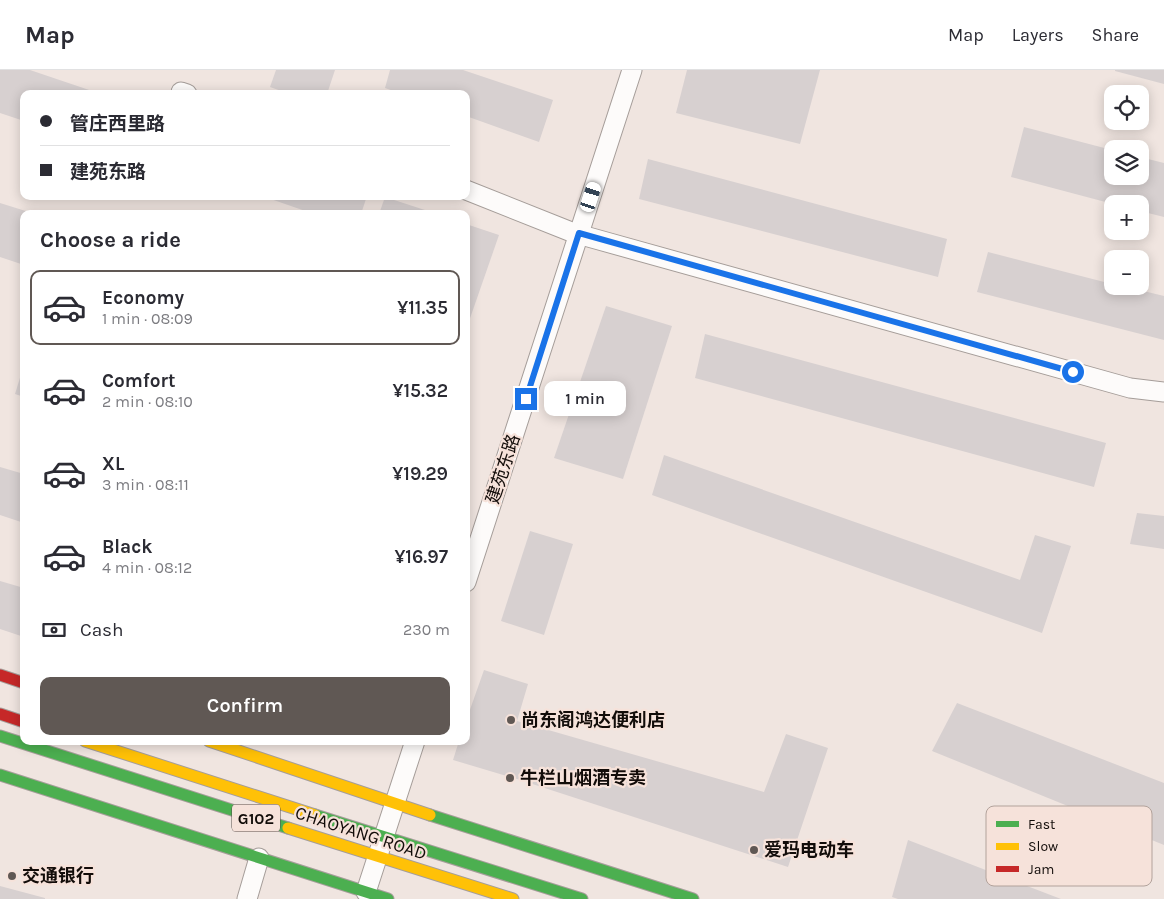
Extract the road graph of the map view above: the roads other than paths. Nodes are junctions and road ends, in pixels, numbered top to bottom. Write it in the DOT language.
graph roads {
  1 [pos="632,70"];
  2 [pos="470,192"];
  3 [pos="579,233"];
  4 [pos="1164,392"];
  5 [pos="470,570"];
  6 [pos="0,675"];
  7 [pos="20,682"];
  8 [pos="0,714"];
  9 [pos="20,721"];
  10 [pos="0,736"];
  11 [pos="20,742"];
  12 [pos="28,745"];
  13 [pos="97,745"];
  14 [pos="221,745"];
  15 [pos="414,745"];
  16 [pos="0,775"];
  17 [pos="394,804"];
  18 [pos="384,837"];
  19 [pos="377,857"];
  20 [pos="259,858"];
  21 [pos="366,892"];
  22 [pos="247,899"];
  23 [pos="388,899"];
  24 [pos="513,899"];
  25 [pos="582,899"];
  26 [pos="694,899"];
  1 -- 3 [label="street, 建苑东路"];
  2 -- 3 [label="street"];
  3 -- 4 [label="street"];
  3 -- 5 [label="street, 建苑东路"];
  6 -- 7 [label="main road"];
  8 -- 9 [label="main road"];
  10 -- 11 [label="main road, CHAOYANG ROAD / G102"];
  12 -- 19 [label="main road, CHAOYANG ROAD / G102"];
  13 -- 18 [label="main road, CHAOYANG ROAD / G102"];
  14 -- 17 [label="main road"];
  15 -- 17 [label="street"];
  16 -- 20 [label="main road"];
  17 -- 18 [label="street"];
  17 -- 26 [label="main road"];
  18 -- 19 [label="street"];
  18 -- 25 [label="main road, CHAOYANG ROAD / G102"];
  19 -- 21 [label="street"];
  19 -- 24 [label="main road, CHAOYANG ROAD / G102"];
  20 -- 21 [label="main road"];
  20 -- 22 [label="street"];
  21 -- 23 [label="main road"];
}
